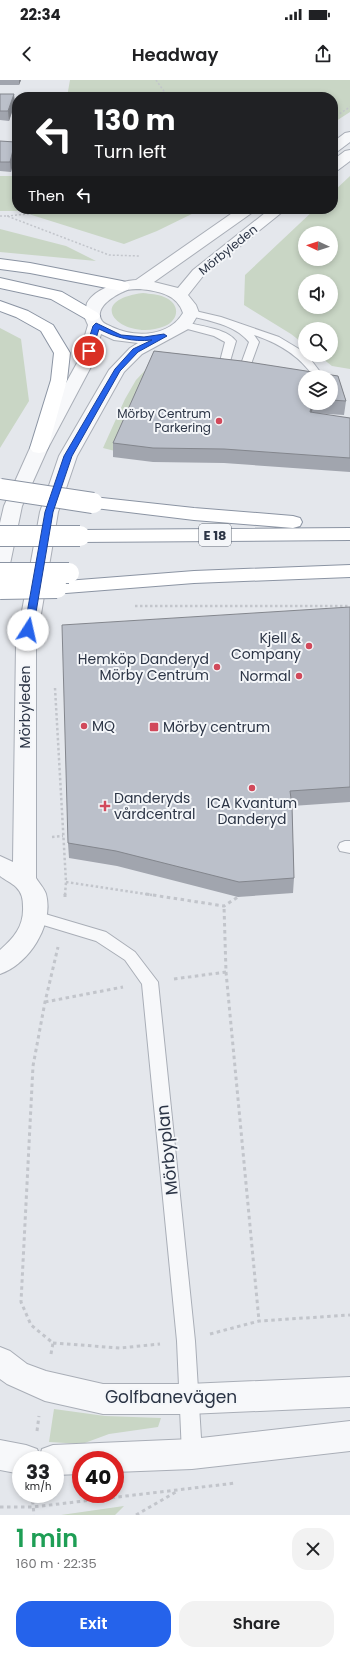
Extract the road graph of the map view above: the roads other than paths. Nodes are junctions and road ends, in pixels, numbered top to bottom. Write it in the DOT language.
graph roads {
  1 [pos="350,136"];
  2 [pos="338,144"];
  3 [pos="350,154"];
  4 [pos="338,163"];
  5 [pos="241,214"];
  6 [pos="273,214"];
  7 [pos="0,264"];
  8 [pos="0,283"];
  9 [pos="140,284"];
  10 [pos="122,286"];
  11 [pos="180,295"];
  12 [pos="0,306"];
  13 [pos="188,319"];
  14 [pos="94,321"];
  15 [pos="236,326"];
  16 [pos="164,336"];
  17 [pos="315,370"];
  18 [pos="222,373"];
  19 [pos="242,375"];
  20 [pos="40,448"];
  21 [pos="0,489"];
  22 [pos="350,526"];
  23 [pos="350,534"];
  24 [pos="0,536"];
  25 [pos="0,564"];
  26 [pos="350,571"];
  27 [pos="0,573"];
  28 [pos="68,580"];
  29 [pos="0,589"];
  30 [pos="0,865"];
  31 [pos="24,880"];
  32 [pos="35,917"];
  33 [pos="1,965"];
  34 [pos="0,1360"];
  35 [pos="350,1392"];
  36 [pos="188,1399"];
  37 [pos="350,1436"];
  38 [pos="64,1453"];
  39 [pos="0,1454"];
  40 [pos="12,1454"];
  41 [pos="192,1454"];
  1 -- 2 [label="street"];
  3 -- 4 [label="street"];
  5 -- 9 [label="street, Mörbyleden"];
  6 -- 11 [label="street, Mörbyleden"];
  7 -- 10 [label="highway"];
  8 -- 14 [label="highway"];
  9 -- 10 [label="street"];
  9 -- 11 [label="street"];
  10 -- 14 [label="street"];
  11 -- 13 [label="street"];
  12 -- 20 [label="highway"];
  13 -- 15 [label="lane"];
  13 -- 16 [label="street, Mörbyleden"];
  13 -- 18 [label="lane"];
  14 -- 16 [label="street"];
  14 -- 20 [label="street"];
  15 -- 17 [label="lane"];
  15 -- 19 [label="lane"];
  16 -- 31 [label="street, Mörbyleden"];
  20 -- 25 [label="street"];
  21 -- 22 [label="highway, E 18, bridge"];
  23 -- 24 [label="highway, E 18, bridge"];
  26 -- 28 [label="highway"];
  27 -- 28 [label="highway, bridge"];
  28 -- 29 [label="highway, bridge"];
  30 -- 31 [label="street"];
  31 -- 32 [label="street"];
  32 -- 33 [label="street"];
  32 -- 36 [label="lane, Mörbyplan"];
  34 -- 36 [label="street, Golfbanevägen"];
  35 -- 36 [label="street, Golfbanevägen"];
  36 -- 41 [label="lane, Mörbyplan"];
  37 -- 41 [label="street"];
  38 -- 41 [label="street"];
  39 -- 40 [label="street"];
}
